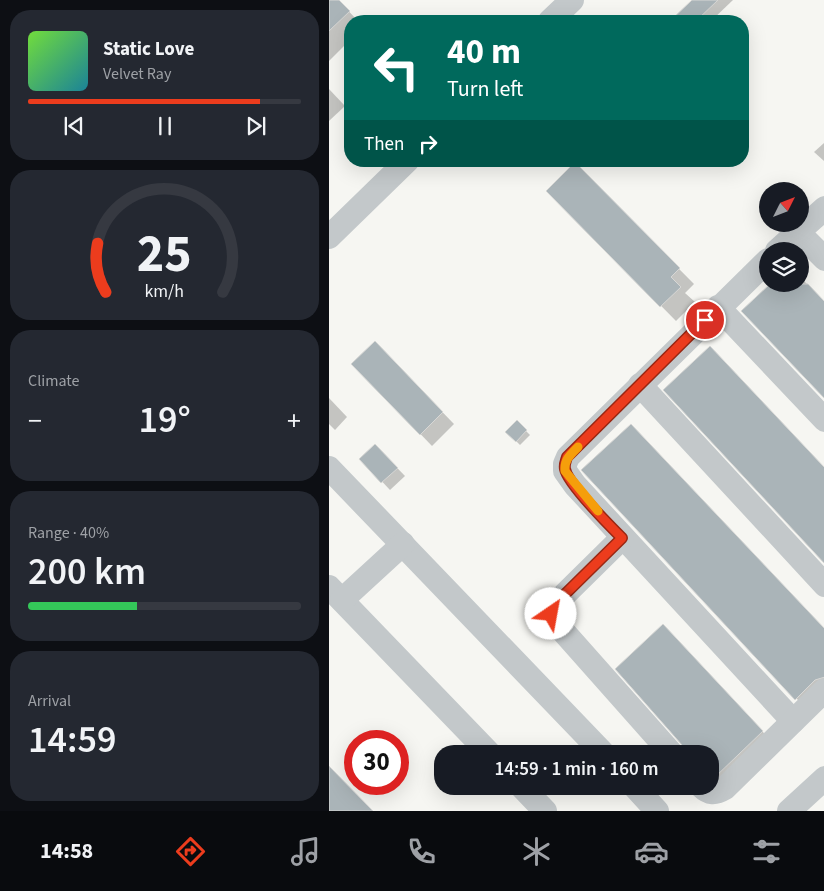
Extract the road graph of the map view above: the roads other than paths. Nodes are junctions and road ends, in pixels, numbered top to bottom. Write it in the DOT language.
graph roads {
  1 [pos="572,0"];
  2 [pos="556,15"];
  3 [pos="401,167"];
  4 [pos="824,208"];
  5 [pos="809,222"];
  6 [pos="798,232"];
  7 [pos="329,237"];
  8 [pos="787,242"];
  9 [pos="824,259"];
  10 [pos="759,269"];
  11 [pos="719,307"];
  12 [pos="639,385"];
  13 [pos="824,420"];
  14 [pos="329,468"];
  15 [pos="622,538"];
  16 [pos="403,544"];
  17 [pos="824,584"];
  18 [pos="336,593"];
  19 [pos="824,690"];
  20 [pos="793,721"];
  21 [pos="480,745"];
  22 [pos="595,745"];
  23 [pos="664,745"];
  24 [pos="824,778"];
  25 [pos="719,792"];
  26 [pos="527,795"];
  27 [pos="642,795"];
  28 [pos="537,809"];
  29 [pos="657,811"];
  30 [pos="789,811"];
  1 -- 2 [label="street"];
  3 -- 7 [label="street"];
  4 -- 5 [label="street"];
  6 -- 8 [label="street"];
  6 -- 9 [label="street"];
  10 -- 11 [label="street"];
  11 -- 12 [label="street"];
  11 -- 13 [label="street"];
  12 -- 15 [label="street"];
  12 -- 17 [label="street"];
  14 -- 16 [label="street"];
  15 -- 20 [label="street"];
  15 -- 23 [label="street"];
  16 -- 18 [label="street"];
  16 -- 22 [label="street"];
  18 -- 21 [label="street"];
  19 -- 20 [label="street"];
  20 -- 25 [label="street"];
  24 -- 30 [label="street"];
  26 -- 28 [label="street"];
  27 -- 29 [label="street"];
}
